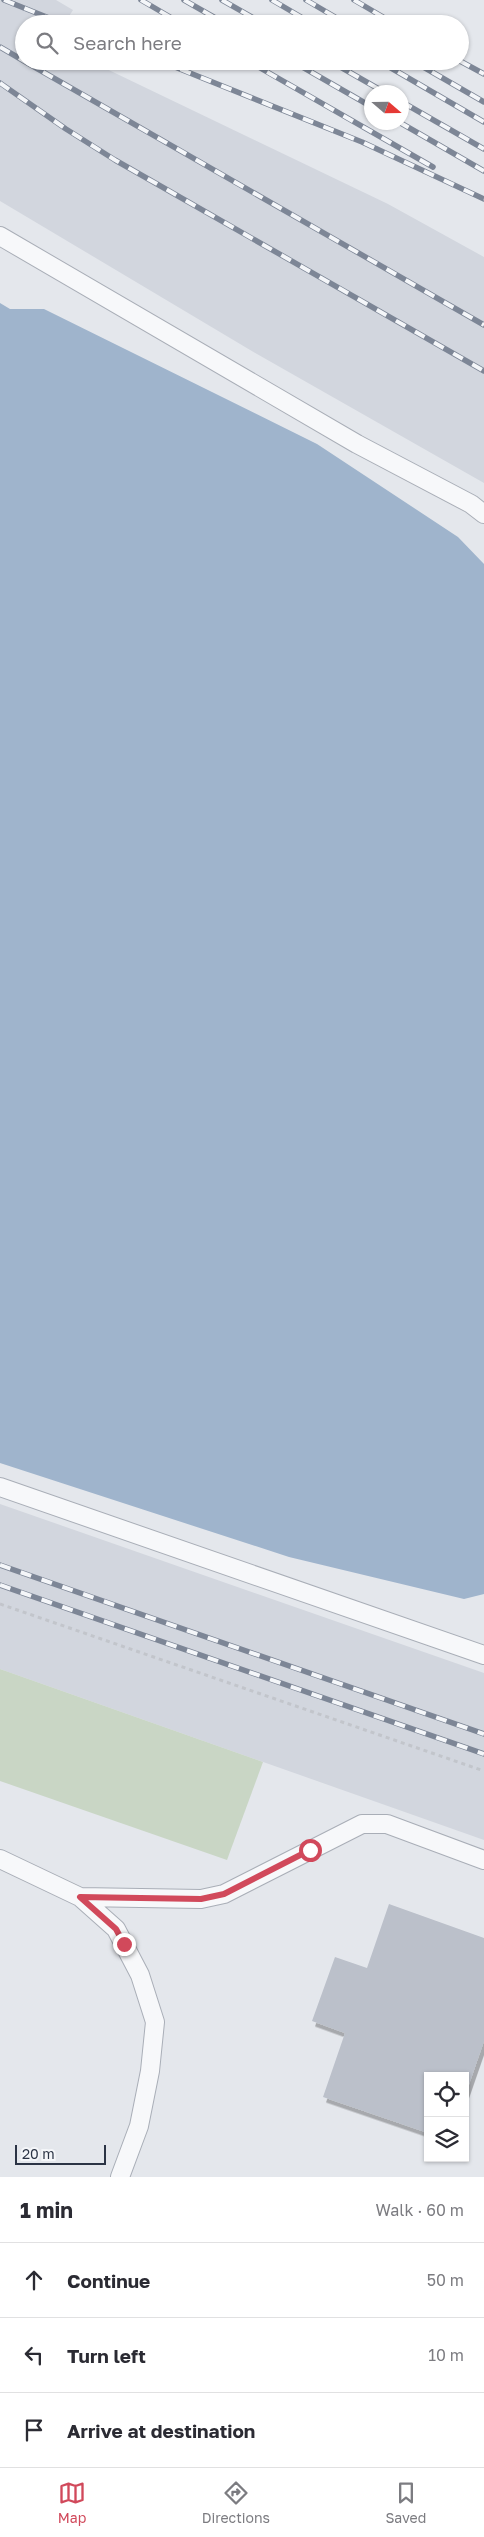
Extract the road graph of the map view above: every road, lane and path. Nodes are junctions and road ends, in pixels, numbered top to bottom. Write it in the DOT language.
graph roads {
  1 [pos="0,236"];
  2 [pos="484,514"];
  3 [pos="0,1487"];
  4 [pos="0,1604"];
  5 [pos="484,1654"];
  6 [pos="484,1771"];
  7 [pos="0,1859"];
  8 [pos="484,1860"];
  9 [pos="80,1897"];
  10 [pos="120,2177"];
  1 -- 2 [label="lane"];
  3 -- 5 [label="lane"];
  4 -- 6 [label="path"];
  7 -- 9 [label="lane"];
  8 -- 9 [label="lane"];
  9 -- 10 [label="lane"];
}
